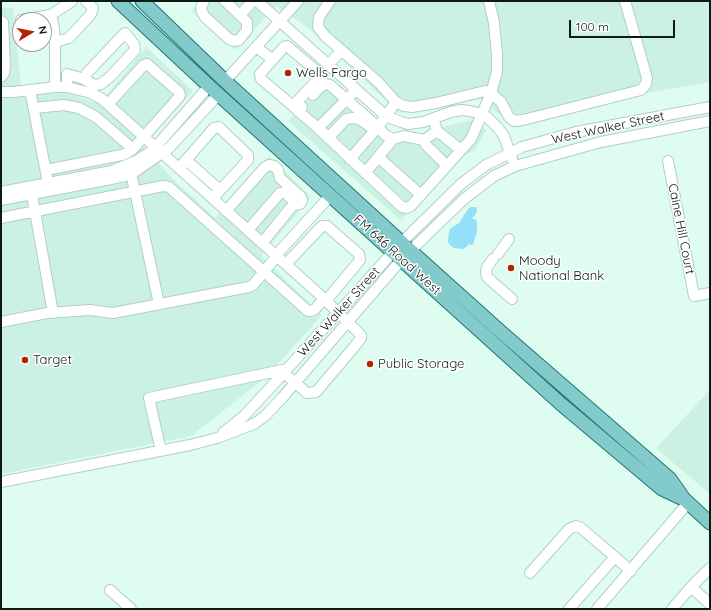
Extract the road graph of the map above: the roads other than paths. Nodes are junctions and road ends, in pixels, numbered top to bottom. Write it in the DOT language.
graph roads {
  1 [pos="72,1"];
  2 [pos="86,1"];
  3 [pos="118,1"];
  4 [pos="142,1"];
  5 [pos="204,1"];
  6 [pos="225,1"];
  7 [pos="252,1"];
  8 [pos="257,1"];
  9 [pos="298,1"];
  10 [pos="330,1"];
  11 [pos="489,1"];
  12 [pos="625,1"];
  13 [pos="52,14"];
  14 [pos="240,15"];
  15 [pos="52,19"];
  16 [pos="12,20"];
  17 [pos="2,21"];
  18 [pos="279,21"];
  19 [pos="55,42"];
  20 [pos="256,47"];
  21 [pos="341,51"];
  22 [pos="272,59"];
  23 [pos="325,62"];
  24 [pos="314,69"];
  25 [pos="1,77"];
  26 [pos="84,79"];
  27 [pos="225,81"];
  28 [pos="54,87"];
  29 [pos="67,87"];
  30 [pos="93,89"];
  31 [pos="30,90"];
  32 [pos="214,90"];
  33 [pos="356,90"];
  34 [pos="1,92"];
  35 [pos="491,93"];
  36 [pos="347,100"];
  37 [pos="396,102"];
  38 [pos="108,104"];
  39 [pos="710,107"];
  40 [pos="34,108"];
  41 [pos="296,109"];
  42 [pos="482,114"];
  43 [pos="386,116"];
  44 [pos="433,119"];
  45 [pos="710,121"];
  46 [pos="318,128"];
  47 [pos="377,130"];
  48 [pos="436,131"];
  49 [pos="144,136"];
  50 [pos="328,138"];
  51 [pos="393,140"];
  52 [pos="424,140"];
  53 [pos="133,148"];
  54 [pos="159,150"];
  55 [pos="461,150"];
  56 [pos="510,153"];
  57 [pos="378,157"];
  58 [pos="350,159"];
  59 [pos="668,161"];
  60 [pos="183,164"];
  61 [pos="447,166"];
  62 [pos="515,166"];
  63 [pos="46,170"];
  64 [pos="131,173"];
  65 [pos="365,173"];
  66 [pos="49,187"];
  67 [pos="31,190"];
  68 [pos="220,190"];
  69 [pos="1,192"];
  70 [pos="135,192"];
  71 [pos="331,195"];
  72 [pos="421,195"];
  73 [pos="213,198"];
  74 [pos="1,200"];
  75 [pos="294,205"];
  76 [pos="226,211"];
  77 [pos="35,212"];
  78 [pos="315,213"];
  79 [pos="1,218"];
  80 [pos="322,226"];
  81 [pos="248,230"];
  82 [pos="509,238"];
  83 [pos="262,243"];
  84 [pos="402,251"];
  85 [pos="276,256"];
  86 [pos="286,264"];
  87 [pos="265,271"];
  88 [pos="710,293"];
  89 [pos="512,299"];
  90 [pos="325,300"];
  91 [pos="159,304"];
  92 [pos="338,312"];
  93 [pos="53,313"];
  94 [pos="1,322"];
  95 [pos="348,322"];
  96 [pos="286,371"];
  97 [pos="295,383"];
  98 [pos="217,438"];
  99 [pos="161,451"];
  100 [pos="1,482"];
  101 [pos="686,501"];
  102 [pos="710,523"];
  103 [pos="615,557"];
  104 [pos="710,568"];
  105 [pos="631,571"];
  106 [pos="530,573"];
  107 [pos="691,587"];
  108 [pos="110,590"];
  109 [pos="710,604"];
  110 [pos="131,609"];
  111 [pos="569,609"];
  112 [pos="597,609"];
  113 [pos="672,609"];
  1 -- 13 [label="street"];
  2 -- 19 [label="street"];
  3 -- 32 [label="main road, FM 646 Road West"];
  4 -- 27 [label="main road, FM 646 Road West"];
  5 -- 14 [label="street"];
  6 -- 14 [label="street"];
  7 -- 14 [label="street"];
  8 -- 18 [label="street"];
  9 -- 18 [label="street"];
  10 -- 21 [label="street"];
  11 -- 35 [label="street"];
  12 -- 35 [label="street"];
  15 -- 19 [label="street"];
  16 -- 17 [label="street"];
  17 -- 25 [label="street"];
  18 -- 20 [label="street"];
  18 -- 23 [label="street"];
  19 -- 28 [label="street"];
  20 -- 22 [label="street"];
  20 -- 27 [label="street"];
  21 -- 23 [label="street"];
  21 -- 37 [label="street"];
  22 -- 24 [label="street"];
  22 -- 41 [label="street"];
  23 -- 24 [label="street"];
  23 -- 33 [label="street"];
  24 -- 41 [label="street"];
  26 -- 29 [label="street"];
  26 -- 30 [label="street"];
  26 -- 30 [label="street"];
  27 -- 84 [label="main road, FM 646 Road West"];
  28 -- 29 [label="street"];
  28 -- 31 [label="street"];
  29 -- 30 [label="street"];
  30 -- 38 [label="street"];
  31 -- 34 [label="street"];
  31 -- 40 [label="street"];
  32 -- 54 [label="street"];
  32 -- 71 [label="main road, FM 646 Road West"];
  33 -- 36 [label="street"];
  33 -- 43 [label="street"];
  35 -- 37 [label="street"];
  35 -- 42 [label="street"];
  36 -- 41 [label="street"];
  36 -- 46 [label="street"];
  36 -- 47 [label="street"];
  37 -- 43 [label="street"];
  38 -- 49 [label="street"];
  38 -- 49 [label="street"];
  39 -- 56 [label="street, West Walker Street"];
  40 -- 53 [label="street"];
  40 -- 63 [label="street"];
  41 -- 46 [label="street"];
  42 -- 44 [label="street"];
  42 -- 55 [label="street"];
  42 -- 56 [label="street"];
  43 -- 44 [label="street"];
  43 -- 47 [label="street"];
  44 -- 48 [label="street"];
  45 -- 62 [label="street, West Walker Street"];
  46 -- 50 [label="street"];
  47 -- 50 [label="street"];
  47 -- 51 [label="street"];
  47 -- 58 [label="street"];
  48 -- 52 [label="street"];
  48 -- 55 [label="street"];
  49 -- 53 [label="street"];
  49 -- 54 [label="street"];
  50 -- 58 [label="street"];
  51 -- 52 [label="street"];
  51 -- 57 [label="street"];
  52 -- 61 [label="street"];
  53 -- 63 [label="street"];
  54 -- 60 [label="street"];
  54 -- 64 [label="street"];
  54 -- 66 [label="street"];
  55 -- 61 [label="street"];
  56 -- 62 [label="street"];
  56 -- 84 [label="street, West Walker Street"];
  57 -- 65 [label="street"];
  57 -- 72 [label="street"];
  58 -- 65 [label="street"];
  59 -- 88 [label="street, Caine Hill Court"];
  60 -- 68 [label="street"];
  60 -- 68 [label="street"];
  60 -- 73 [label="street"];
  61 -- 72 [label="street"];
  62 -- 84 [label="street, West Walker Street"];
  63 -- 66 [label="street"];
  64 -- 66 [label="street"];
  64 -- 70 [label="street"];
  65 -- 72 [label="street"];
  66 -- 67 [label="street"];
  67 -- 69 [label="street"];
  67 -- 74 [label="street"];
  67 -- 77 [label="street"];
  68 -- 73 [label="street"];
  70 -- 77 [label="street"];
  70 -- 87 [label="street"];
  70 -- 91 [label="street"];
  71 -- 78 [label="street"];
  71 -- 84 [label="main road, FM 646 Road West"];
  73 -- 76 [label="street"];
  75 -- 76 [label="street"];
  75 -- 81 [label="street"];
  75 -- 83 [label="street"];
  76 -- 81 [label="street"];
  77 -- 79 [label="street"];
  77 -- 93 [label="street"];
  78 -- 80 [label="street"];
  78 -- 85 [label="street"];
  80 -- 86 [label="street"];
  80 -- 90 [label="street"];
  81 -- 83 [label="street"];
  82 -- 89 [label="street"];
  83 -- 85 [label="street"];
  84 -- 92 [label="street, West Walker Street"];
  84 -- 95 [label="street, West Walker Street"];
  84 -- 101 [label="main road, FM 646 Road West"];
  85 -- 86 [label="street"];
  85 -- 87 [label="street"];
  86 -- 90 [label="street"];
  87 -- 90 [label="street"];
  87 -- 91 [label="street"];
  90 -- 92 [label="street"];
  91 -- 93 [label="street"];
  92 -- 95 [label="street"];
  92 -- 96 [label="street, West Walker Street"];
  93 -- 94 [label="street"];
  95 -- 97 [label="street, West Walker Street"];
  95 -- 97 [label="street"];
  96 -- 97 [label="street"];
  96 -- 98 [label="street, West Walker Street"];
  96 -- 99 [label="street"];
  97 -- 98 [label="street, West Walker Street"];
  98 -- 99 [label="street, West Walker Street"];
  99 -- 100 [label="street, West Walker Street"];
  101 -- 102 [label="main road, FM 646 Road West"];
  101 -- 105 [label="street"];
  103 -- 105 [label="street"];
  103 -- 106 [label="street"];
  103 -- 111 [label="street"];
  104 -- 107 [label="street"];
  105 -- 112 [label="street"];
  107 -- 109 [label="street"];
  107 -- 113 [label="street"];
  108 -- 110 [label="street"];
}
